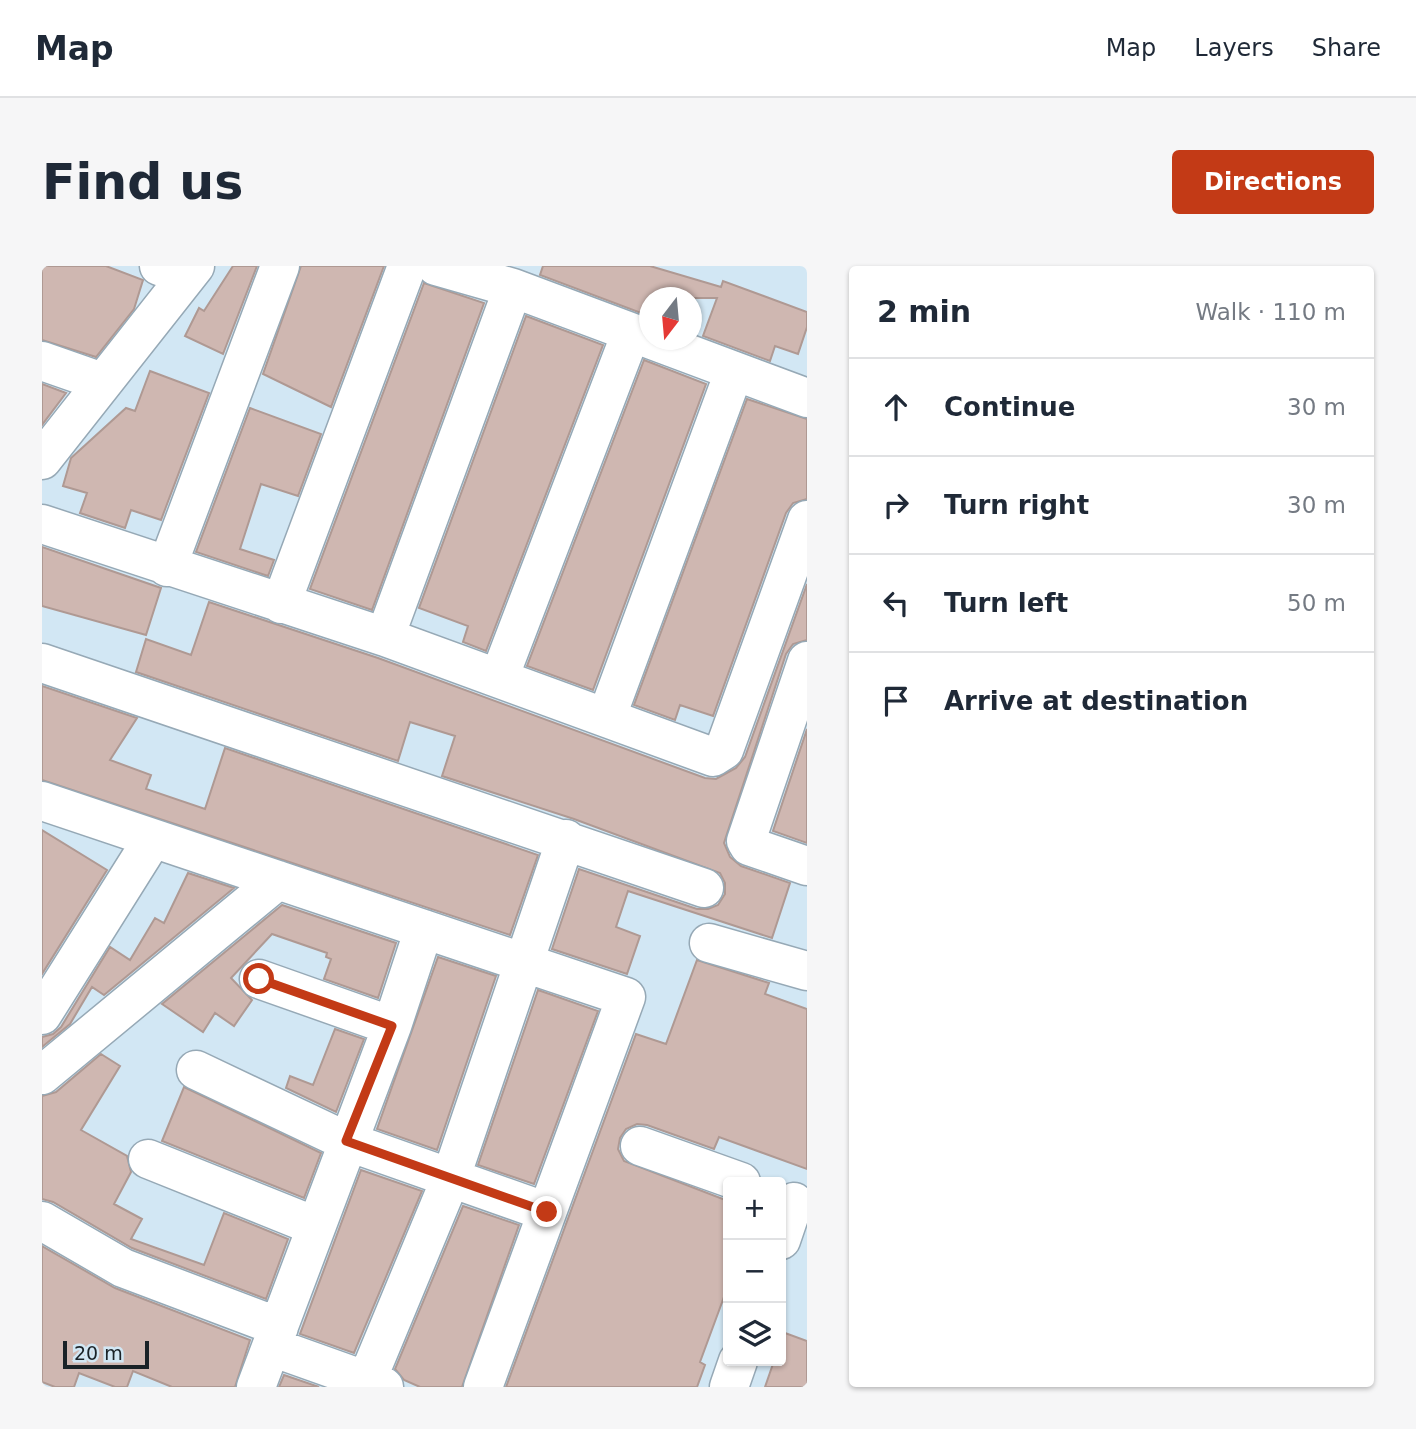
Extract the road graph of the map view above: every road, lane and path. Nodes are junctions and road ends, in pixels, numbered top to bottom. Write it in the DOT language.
graph roads {
  1 [pos="280,266"];
  2 [pos="407,266"];
  3 [pos="436,266"];
  4 [pos="180,269"];
  5 [pos="513,288"];
  6 [pos="631,333"];
  7 [pos="42,361"];
  8 [pos="734,372"];
  9 [pos="102,382"];
  10 [pos="807,398"];
  11 [pos="42,460"];
  12 [pos="807,520"];
  13 [pos="42,524"];
  14 [pos="167,567"];
  15 [pos="281,604"];
  16 [pos="385,637"];
  17 [pos="807,662"];
  18 [pos="42,663"];
  19 [pos="499,678"];
  20 [pos="607,716"];
  21 [pos="42,801"];
  22 [pos="566,839"];
  23 [pos="152,840"];
  24 [pos="807,866"];
  25 [pos="278,880"];
  26 [pos="704,888"];
  27 [pos="424,929"];
  28 [pos="709,943"];
  29 [pos="523,961"];
  30 [pos="807,971"];
  31 [pos="259,979"];
  32 [pos="42,1015"];
  33 [pos="392,1026"];
  34 [pos="45,1067"];
  35 [pos="196,1070"];
  36 [pos="346,1141"];
  37 [pos="640,1146"];
  38 [pos="148,1159"];
  39 [pos="727,1177"];
  40 [pos="450,1180"];
  41 [pos="794,1202"];
  42 [pos="547,1212"];
  43 [pos="42,1221"];
  44 [pos="786,1225"];
  45 [pos="315,1226"];
  46 [pos="275,1337"];
  47 [pos="736,1366"];
  48 [pos="372,1385"];
  49 [pos="256,1387"];
  50 [pos="483,1387"];
  51 [pos="729,1387"];
  1 -- 14 [label="street"];
  2 -- 15 [label="street"];
  3 -- 5 [label="street"];
  4 -- 9 [label="street"];
  5 -- 6 [label="street"];
  5 -- 16 [label="street"];
  6 -- 8 [label="street"];
  6 -- 19 [label="street"];
  7 -- 9 [label="street"];
  8 -- 10 [label="street"];
  8 -- 20 [label="street"];
  9 -- 11 [label="street"];
  12 -- 20 [label="street"];
  13 -- 14 [label="street"];
  14 -- 15 [label="street"];
  15 -- 16 [label="street"];
  16 -- 19 [label="street"];
  17 -- 24 [label="street"];
  18 -- 22 [label="street"];
  19 -- 20 [label="street"];
  21 -- 23 [label="street"];
  22 -- 26 [label="street"];
  22 -- 29 [label="street"];
  23 -- 25 [label="street"];
  23 -- 32 [label="street"];
  25 -- 27 [label="street"];
  25 -- 34 [label="street"];
  27 -- 29 [label="street"];
  27 -- 33 [label="street"];
  28 -- 30 [label="street"];
  29 -- 40 [label="street"];
  29 -- 42 [label="street"];
  31 -- 33 [label="street"];
  33 -- 36 [label="street"];
  35 -- 36 [label="street"];
  36 -- 40 [label="street"];
  36 -- 45 [label="street"];
  37 -- 39 [label="street"];
  38 -- 45 [label="street"];
  40 -- 42 [label="street"];
  40 -- 48 [label="street"];
  41 -- 44 [label="street"];
  42 -- 50 [label="street"];
  43 -- 46 [label="street"];
  45 -- 46 [label="street"];
  46 -- 48 [label="street"];
  46 -- 49 [label="street"];
  47 -- 51 [label="street"];
}
